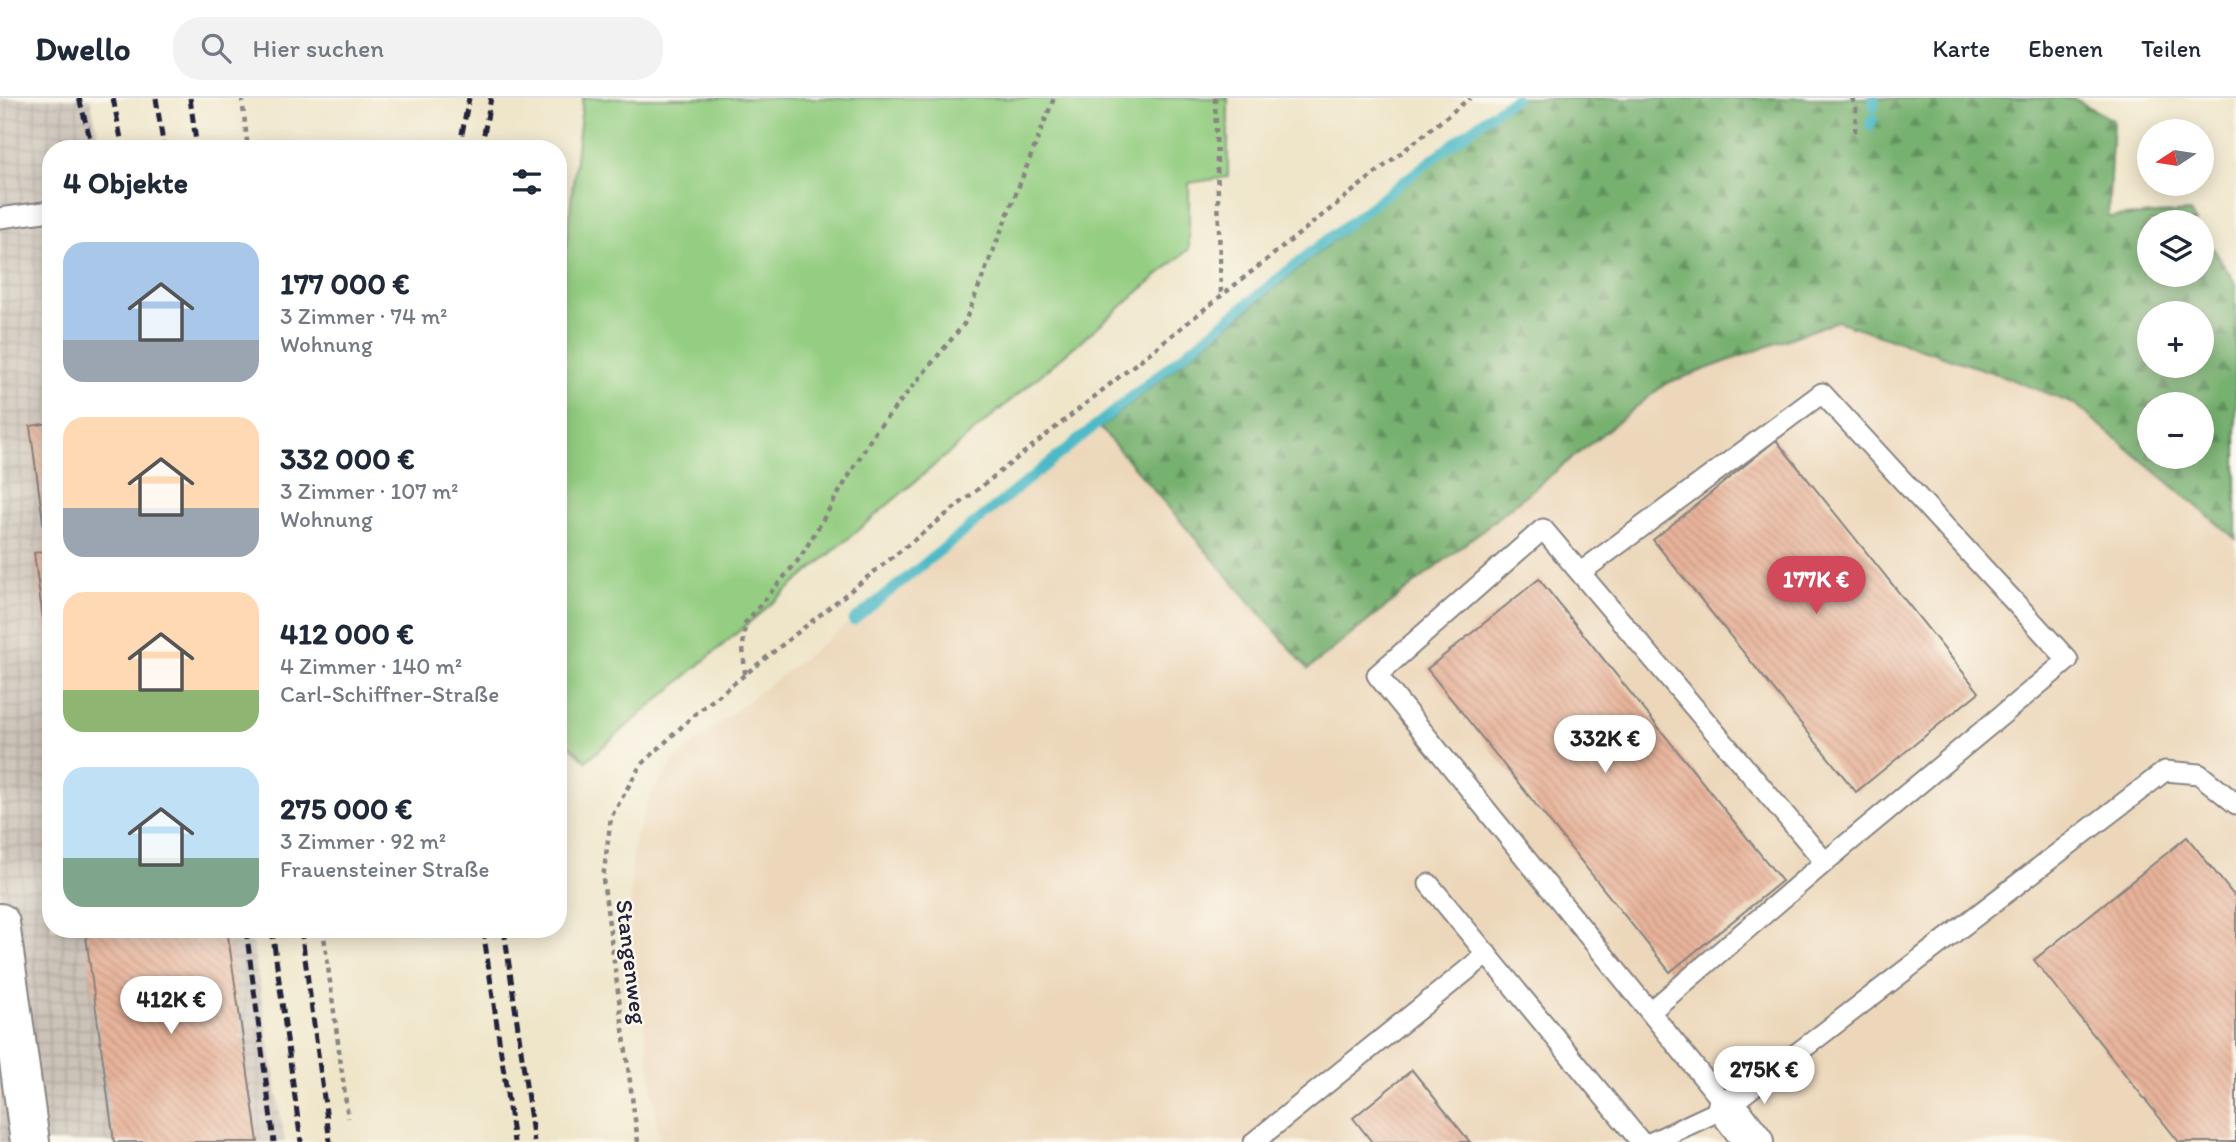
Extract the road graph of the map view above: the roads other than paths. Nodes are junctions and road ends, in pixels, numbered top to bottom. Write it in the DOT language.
graph roads {
  1 [pos="42,212"];
  2 [pos="0,218"];
  3 [pos="1581,572"];
  4 [pos="2236,804"];
  5 [pos="1825,862"];
  6 [pos="1429,884"];
  7 [pos="0,923"];
  8 [pos="1488,954"];
  9 [pos="1650,1012"];
  10 [pos="1727,1107"];
  11 [pos="1276,1135"];
  12 [pos="30,1142"];
  13 [pos="1254,1142"];
  14 [pos="1641,1142"];
  15 [pos="1652,1142"];
  16 [pos="1754,1142"];
  1 -- 2 [label="lane"];
  3 -- 5 [label="lane"];
  3 -- 5 [label="lane"];
  3 -- 9 [label="lane"];
  4 -- 10 [label="lane"];
  5 -- 9 [label="lane"];
  6 -- 8 [label="lane"];
  7 -- 12 [label="main road"];
  8 -- 11 [label="lane"];
  8 -- 14 [label="lane"];
  9 -- 10 [label="lane"];
  10 -- 15 [label="lane"];
  10 -- 16 [label="main road"];
  11 -- 13 [label="lane"];
}
